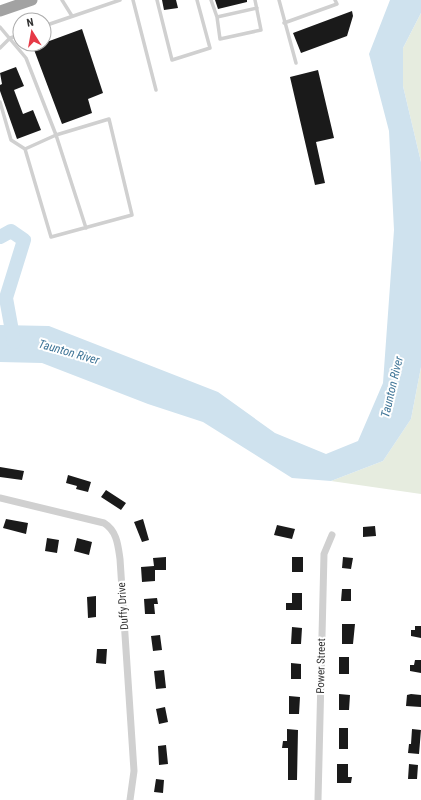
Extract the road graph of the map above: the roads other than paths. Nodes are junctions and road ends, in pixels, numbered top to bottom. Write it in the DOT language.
graph roads {
  1 [pos="32,0"];
  2 [pos="62,0"];
  3 [pos="120,0"];
  4 [pos="132,0"];
  5 [pos="157,0"];
  6 [pos="197,0"];
  7 [pos="211,0"];
  8 [pos="256,0"];
  9 [pos="279,0"];
  10 [pos="335,0"];
  11 [pos="257,8"];
  12 [pos="0,12"];
  13 [pos="72,16"];
  14 [pos="217,17"];
  15 [pos="52,23"];
  16 [pos="284,23"];
  17 [pos="0,27"];
  18 [pos="10,38"];
  19 [pos="0,48"];
  20 [pos="296,63"];
  21 [pos="156,90"];
  22 [pos="0,102"];
  23 [pos="56,135"];
  24 [pos="25,149"];
  25 [pos="86,228"];
  26 [pos="0,498"];
  27 [pos="332,535"];
  28 [pos="130,800"];
  29 [pos="318,800"];
  1 -- 12 [label="highway"];
  2 -- 13 [label="lane"];
  3 -- 13 [label="lane"];
  4 -- 21 [label="lane"];
  5 -- 6 [label="lane"];
  7 -- 14 [label="lane"];
  8 -- 11 [label="lane"];
  9 -- 16 [label="lane"];
  10 -- 16 [label="lane"];
  11 -- 14 [label="lane"];
  11 -- 14 [label="lane"];
  13 -- 15 [label="lane"];
  16 -- 20 [label="lane"];
  17 -- 18 [label="lane"];
  18 -- 19 [label="lane"];
  18 -- 23 [label="lane"];
  22 -- 24 [label="lane"];
  23 -- 24 [label="lane"];
  23 -- 25 [label="lane"];
  23 -- 25 [label="lane"];
  24 -- 25 [label="lane"];
  26 -- 28 [label="street, Duffy Drive"];
  27 -- 29 [label="street, Power Street"];
}
